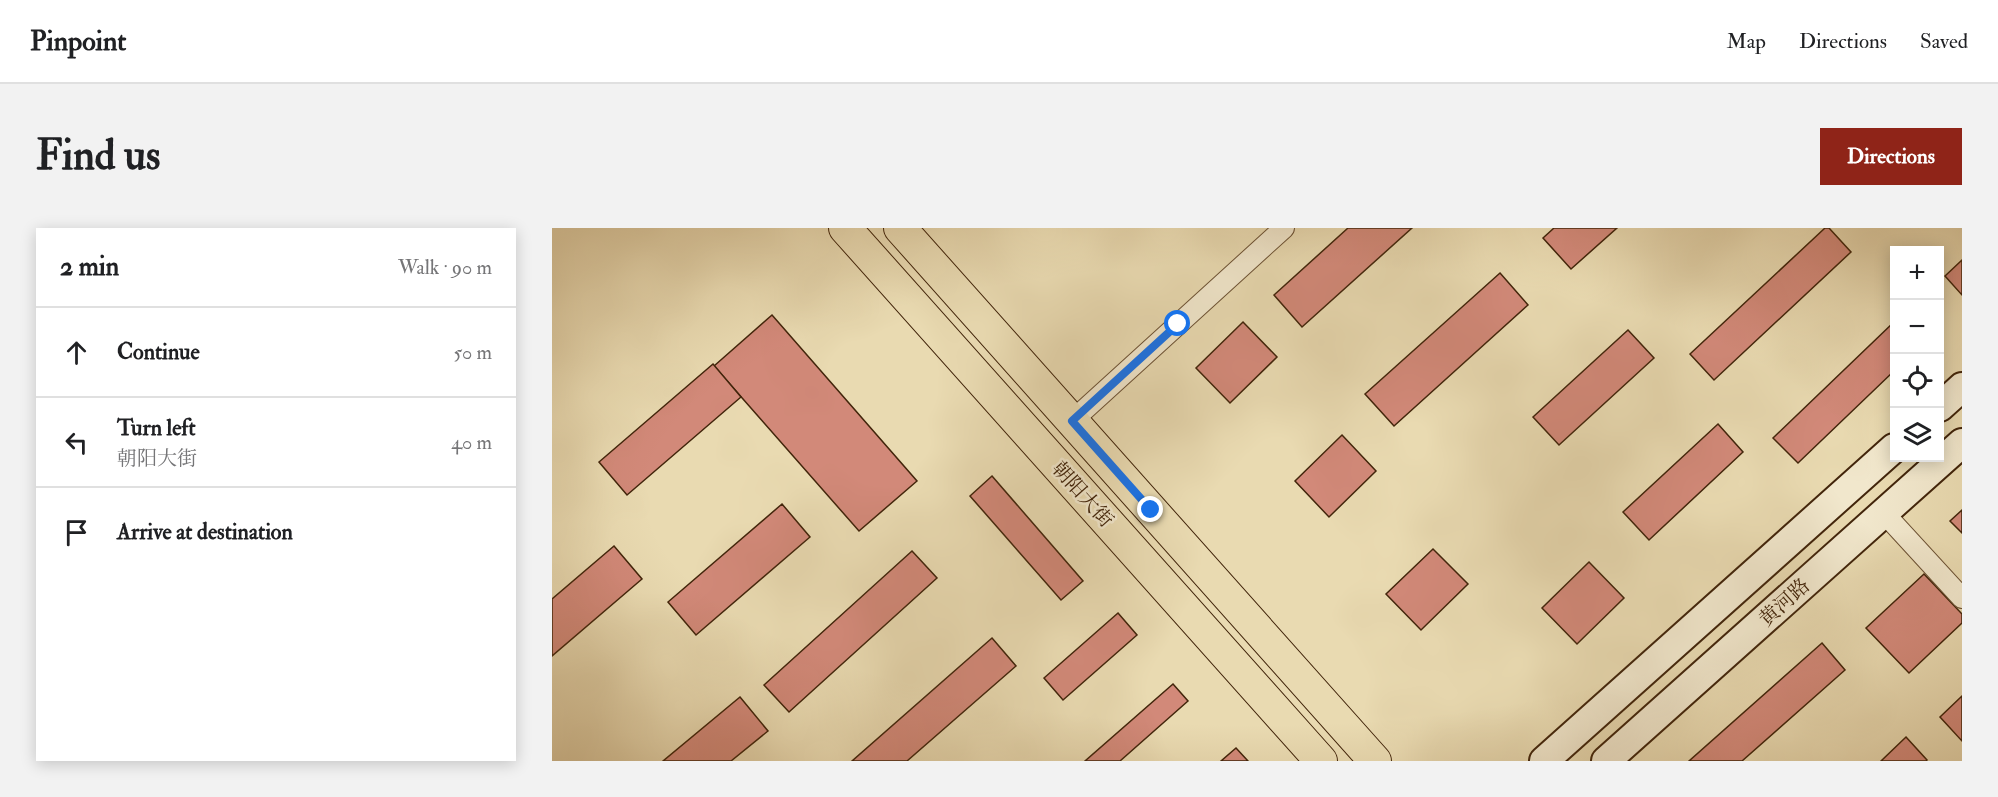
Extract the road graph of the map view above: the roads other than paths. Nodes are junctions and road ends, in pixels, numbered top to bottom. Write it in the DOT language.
graph roads {
  1 [pos="845,228"];
  2 [pos="900,228"];
  3 [pos="1284,228"];
  4 [pos="1962,387"];
  5 [pos="1944,403"];
  6 [pos="1072,421"];
  7 [pos="1962,443"];
  8 [pos="1890,452"];
  9 [pos="1884,513"];
  10 [pos="1962,598"];
  11 [pos="1321,761"];
  12 [pos="1375,761"];
  13 [pos="1544,761"];
  14 [pos="1606,761"];
  1 -- 11 [label="main road, 朝阳大街"];
  2 -- 6 [label="main road, 朝阳大街"];
  3 -- 6 [label="street"];
  4 -- 5 [label="main road"];
  6 -- 12 [label="main road, 朝阳大街"];
  7 -- 9 [label="main road, 黄河路"];
  8 -- 13 [label="main road, 黄河路"];
  9 -- 10 [label="street"];
  9 -- 14 [label="main road, 黄河路"];
}
